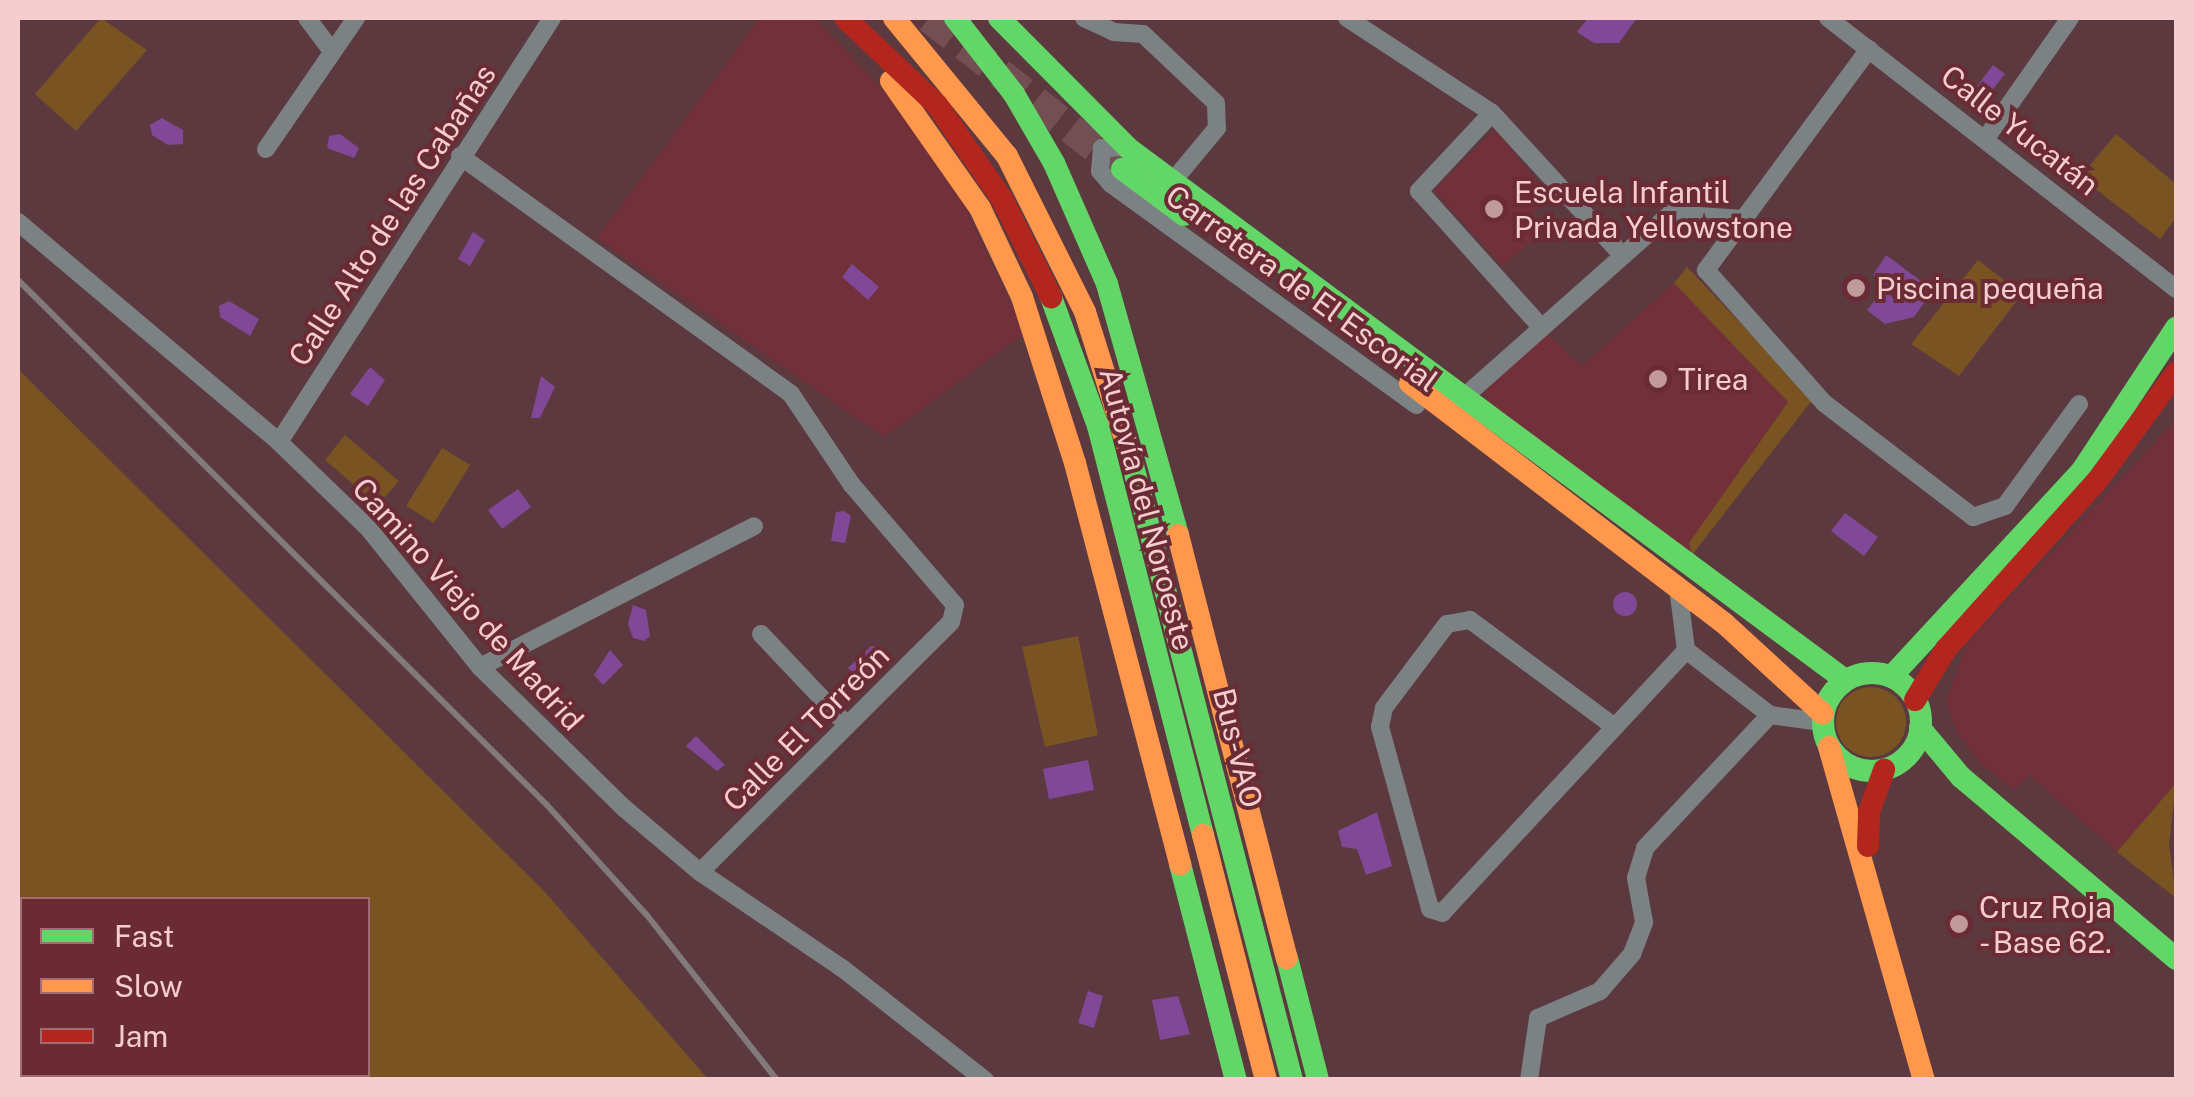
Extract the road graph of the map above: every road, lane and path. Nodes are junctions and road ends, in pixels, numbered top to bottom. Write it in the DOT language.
graph roads {
  1 [pos="307,18"];
  2 [pos="356,18"];
  3 [pos="552,18"];
  4 [pos="845,18"];
  5 [pos="894,18"];
  6 [pos="955,18"];
  7 [pos="980,18"];
  8 [pos="1000,18"];
  9 [pos="1084,18"];
  10 [pos="1158,18"];
  11 [pos="1347,18"];
  12 [pos="1828,18"];
  13 [pos="2070,18"];
  14 [pos="1143,34"];
  15 [pos="881,46"];
  16 [pos="1870,49"];
  17 [pos="332,52"];
  18 [pos="1492,114"];
  19 [pos="1986,138"];
  20 [pos="266,149"];
  21 [pos="460,156"];
  22 [pos="1125,158"];
  23 [pos="1173,181"];
  24 [pos="1742,219"];
  25 [pos="18,222"];
  26 [pos="1622,255"];
  27 [pos="2176,289"];
  28 [pos="1540,326"];
  29 [pos="2176,328"];
  30 [pos="2176,373"];
  31 [pos="1427,396"];
  32 [pos="1464,398"];
  33 [pos="2079,404"];
  34 [pos="278,442"];
  35 [pos="1521,470"];
  36 [pos="1562,472"];
  37 [pos="754,526"];
  38 [pos="1678,586"];
  39 [pos="760,634"];
  40 [pos="1686,650"];
  41 [pos="480,667"];
  42 [pos="1891,677"];
  43 [pos="1845,680"];
  44 [pos="1916,700"];
  45 [pos="1770,715"];
  46 [pos="1823,718"];
  47 [pos="847,725"];
  48 [pos="1612,726"];
  49 [pos="1920,728"];
  50 [pos="1830,747"];
  51 [pos="1884,770"];
  52 [pos="1868,866"];
  53 [pos="700,872"];
  54 [pos="1200,946"];
  55 [pos="2176,959"];
  56 [pos="985,1080"];
  57 [pos="1219,1080"];
  58 [pos="1236,1080"];
  59 [pos="1266,1080"];
  60 [pos="1292,1080"];
  61 [pos="1318,1080"];
  62 [pos="1338,1080"];
  63 [pos="1529,1080"];
  64 [pos="1924,1080"];
  1 -- 17 [label="street"];
  2 -- 17 [label="street"];
  3 -- 21 [label="street, Calle Alto de las Cabañas"];
  4 -- 15 [label="main road, Autovía del Noroeste"];
  5 -- 60 [label="main road, Bus-VAO"];
  6 -- 61 [label="main road, Autovía del Noroeste"];
  7 -- 62 [label="main road"];
  8 -- 22 [label="main road"];
  9 -- 14 [label="street"];
  10 -- 14 [label="street"];
  11 -- 18 [label="street"];
  12 -- 16 [label="street, Calle Yucatán"];
  13 -- 19 [label="street"];
  14 -- 23 [label="street"];
  15 -- 54 [label="main road"];
  15 -- 59 [label="main road, Autovía del Noroeste"];
  16 -- 19 [label="street, Calle Yucatán"];
  16 -- 24 [label="street"];
  17 -- 20 [label="street"];
  18 -- 26 [label="street"];
  18 -- 28 [label="street"];
  19 -- 27 [label="street, Calle Yucatán"];
  21 -- 34 [label="street, Calle Alto de las Cabañas"];
  21 -- 47 [label="street, Calle El Torreón"];
  22 -- 23 [label="main road"];
  22 -- 31 [label="main road"];
  22 -- 35 [label="street, Carretera de El Escorial"];
  23 -- 32 [label="main road"];
  24 -- 26 [label="street"];
  24 -- 33 [label="street"];
  25 -- 34 [label="street, Camino Viejo de Madrid"];
  26 -- 28 [label="street"];
  28 -- 32 [label="street"];
  29 -- 42 [label="main road"];
  30 -- 44 [label="main road"];
  31 -- 35 [label="main road"];
  31 -- 36 [label="main road"];
  32 -- 36 [label="main road"];
  34 -- 41 [label="street, Camino Viejo de Madrid"];
  35 -- 38 [label="main road"];
  36 -- 43 [label="main road"];
  37 -- 41 [label="street"];
  38 -- 40 [label="street"];
  38 -- 46 [label="main road"];
  39 -- 47 [label="street"];
  40 -- 45 [label="street"];
  40 -- 48 [label="street"];
  41 -- 53 [label="street, Camino Viejo de Madrid"];
  42 -- 43 [label="main road"];
  42 -- 44 [label="main road"];
  43 -- 46 [label="main road"];
  44 -- 49 [label="main road"];
  45 -- 46 [label="street"];
  45 -- 63 [label="street"];
  46 -- 50 [label="main road"];
  47 -- 53 [label="street, Calle El Torreón"];
  48 -- 48 [label="street"];
  49 -- 51 [label="main road"];
  49 -- 55 [label="main road"];
  50 -- 51 [label="main road"];
  50 -- 52 [label="main road"];
  51 -- 52 [label="main road"];
  52 -- 64 [label="main road"];
  53 -- 56 [label="street, Camino Viejo de Madrid"];
  54 -- 57 [label="main road"];
  54 -- 58 [label="main road"];
}
